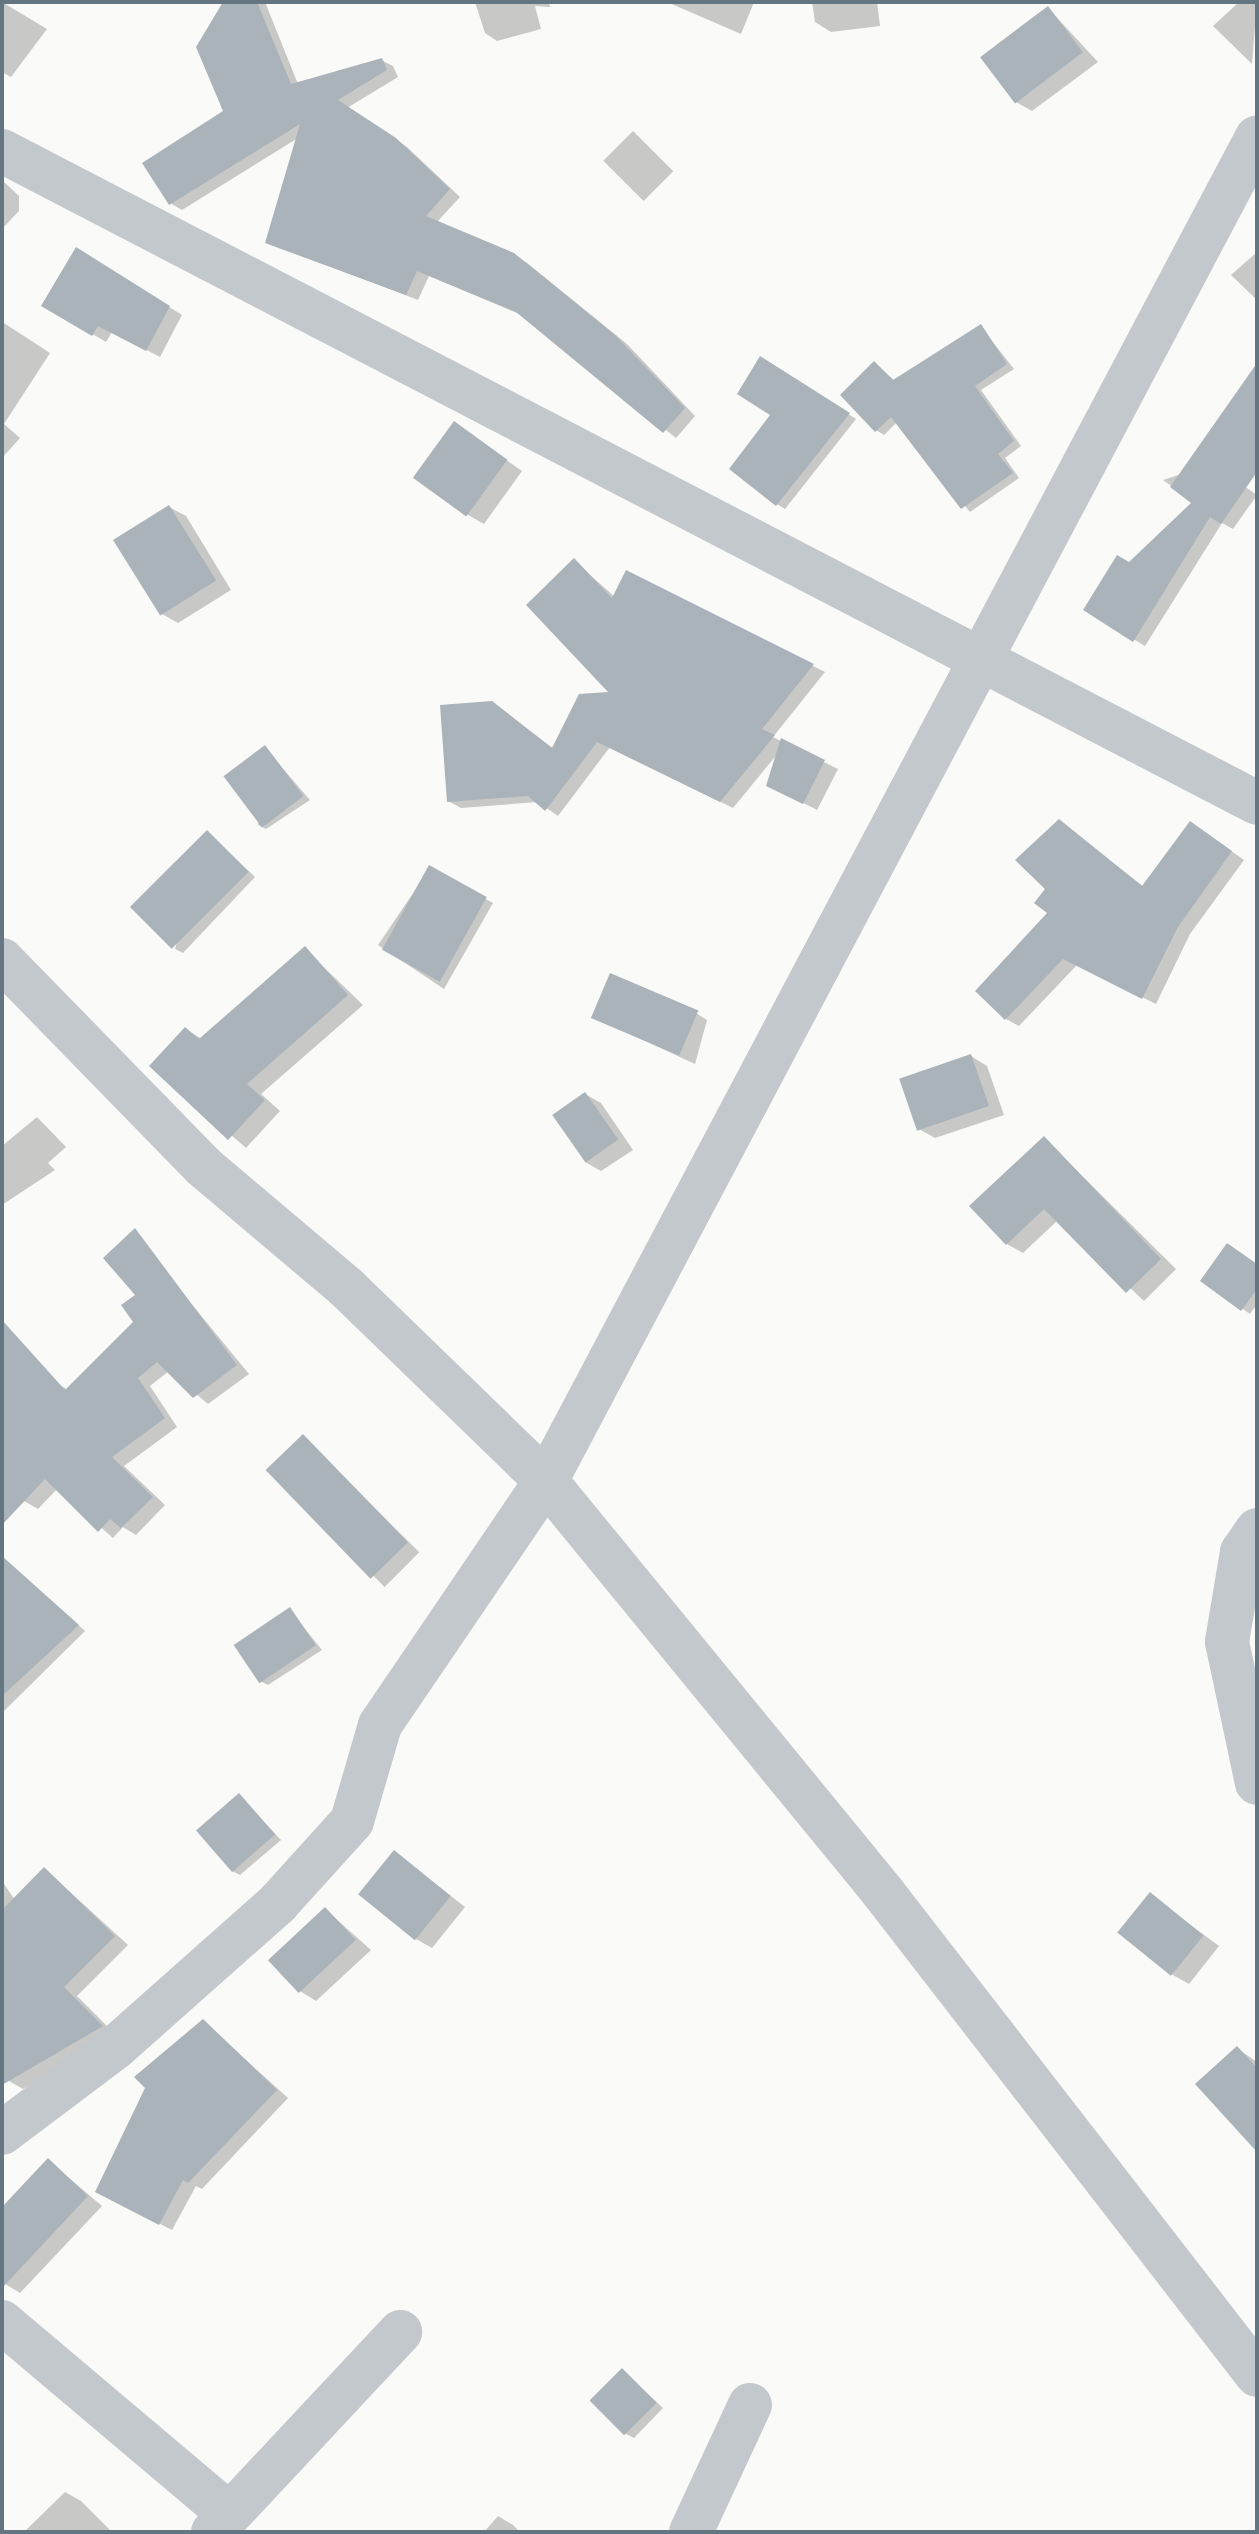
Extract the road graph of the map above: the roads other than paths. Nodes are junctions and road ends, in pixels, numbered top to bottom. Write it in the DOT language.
graph roads {
  1 [pos="1257,137"];
  2 [pos="2,151"];
  3 [pos="979,660"];
  4 [pos="1257,803"];
  5 [pos="2,960"];
  6 [pos="546,1481"];
  7 [pos="1257,1530"];
  8 [pos="1257,1783"];
  9 [pos="2,2133"];
  10 [pos="2,2322"];
  11 [pos="400,2332"];
  12 [pos="1257,2375"];
  13 [pos="750,2405"];
  14 [pos="220,2522"];
  15 [pos="691,2532"];
  1 -- 3 [label="street"];
  2 -- 3 [label="street"];
  3 -- 4 [label="street"];
  3 -- 6 [label="street"];
  5 -- 6 [label="street"];
  6 -- 9 [label="street"];
  6 -- 12 [label="street"];
  7 -- 8 [label="street"];
  10 -- 14 [label="street"];
  11 -- 14 [label="street"];
  13 -- 15 [label="street"];
}
